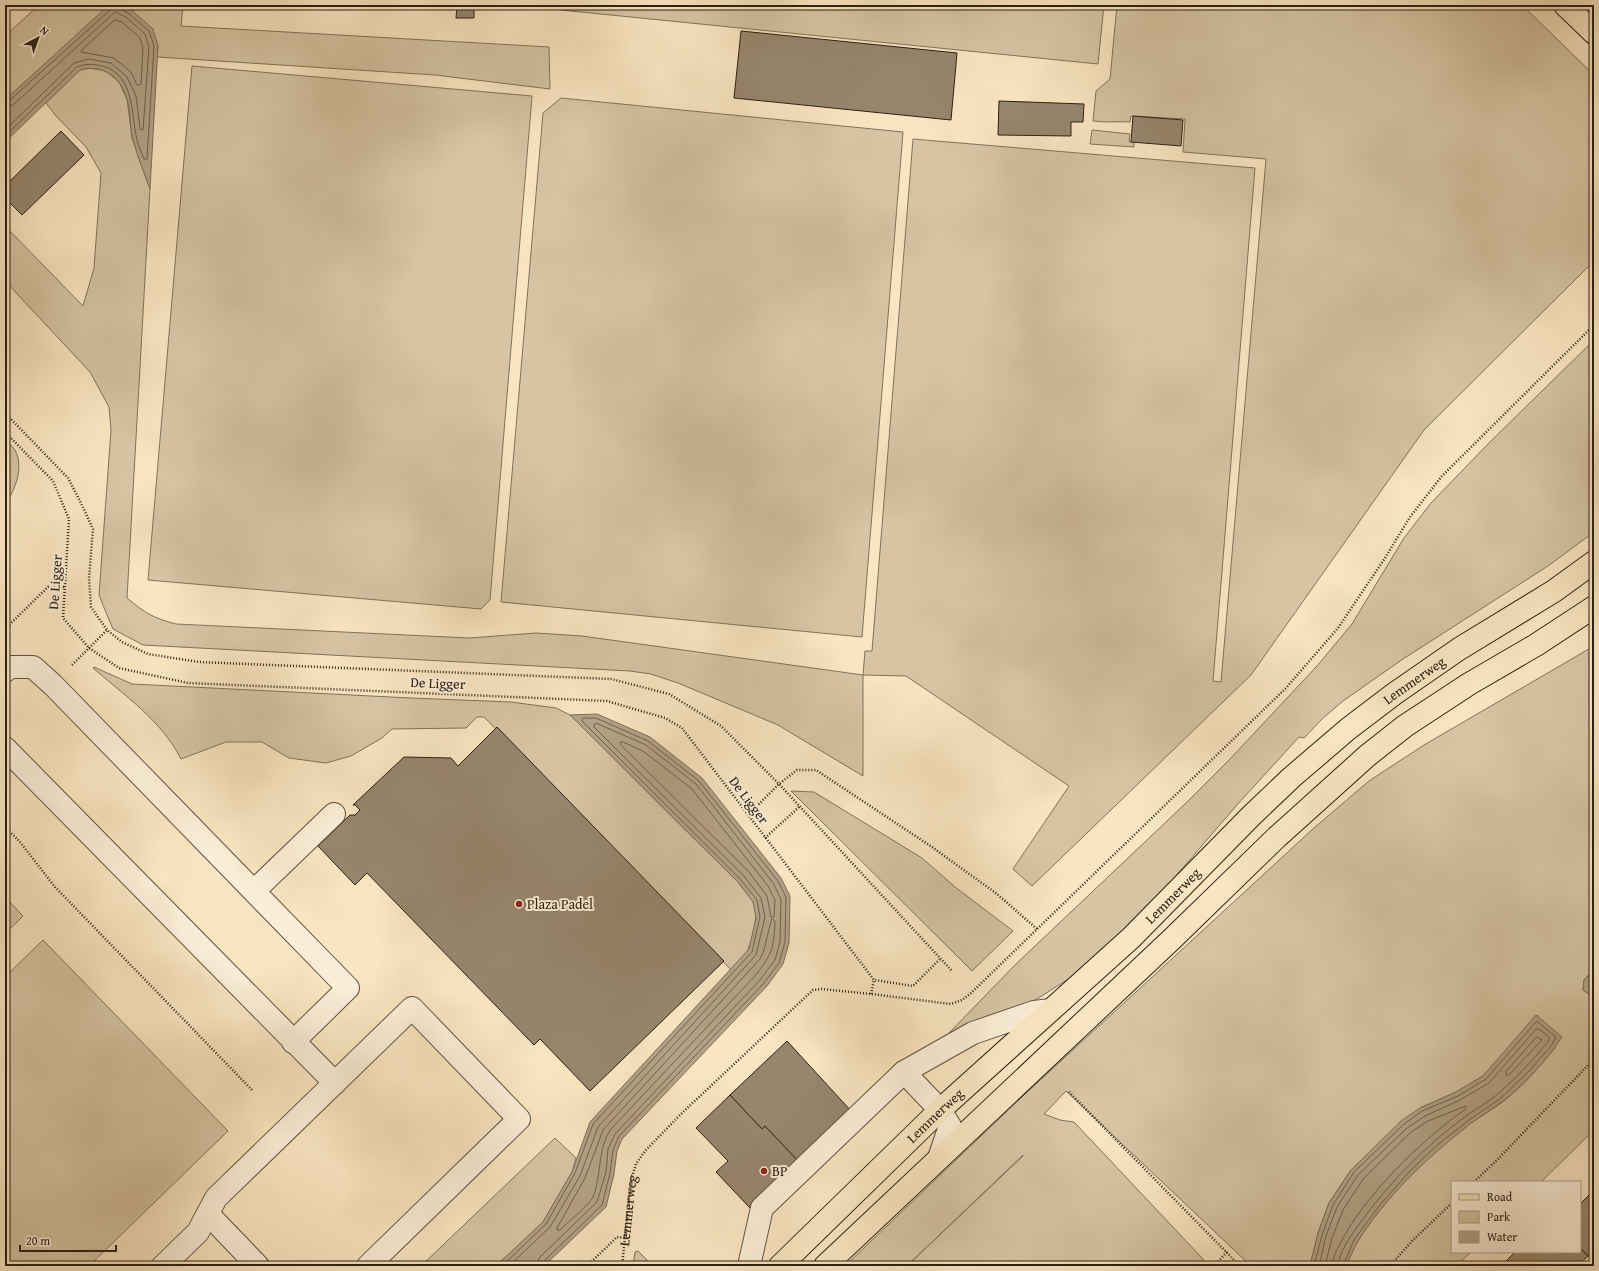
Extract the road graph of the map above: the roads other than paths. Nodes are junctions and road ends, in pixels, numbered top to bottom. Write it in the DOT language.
graph roads {
  1 [pos="1565,5"];
  2 [pos="1594,33"];
  3 [pos="1594,562"];
  4 [pos="1594,607"];
  5 [pos="5,671"];
  6 [pos="5,748"];
  7 [pos="334,814"];
  8 [pos="254,891"];
  9 [pos="1051,1010"];
  10 [pos="293,1042"];
  11 [pos="904,1072"];
  12 [pos="335,1083"];
  13 [pos="940,1110"];
  14 [pos="939,1158"];
  15 [pos="208,1214"];
  16 [pos="163,1266"];
  17 [pos="258,1266"];
  18 [pos="368,1266"];
  19 [pos="749,1266"];
  20 [pos="780,1266"];
  21 [pos="825,1266"];
  1 -- 2 [label="main road"];
  3 -- 9 [label="main road, Lemmerweg"];
  4 -- 14 [label="main road"];
  5 -- 8 [label="lane"];
  6 -- 10 [label="lane"];
  7 -- 8 [label="lane"];
  8 -- 10 [label="lane"];
  9 -- 11 [label="lane"];
  9 -- 13 [label="main road, Lemmerweg"];
  10 -- 12 [label="lane"];
  11 -- 13 [label="lane"];
  11 -- 19 [label="lane"];
  12 -- 15 [label="lane"];
  12 -- 18 [label="lane"];
  13 -- 14 [label="lane"];
  13 -- 20 [label="main road, Lemmerweg"];
  14 -- 21 [label="main road"];
  15 -- 16 [label="lane"];
  15 -- 17 [label="lane"];
}
